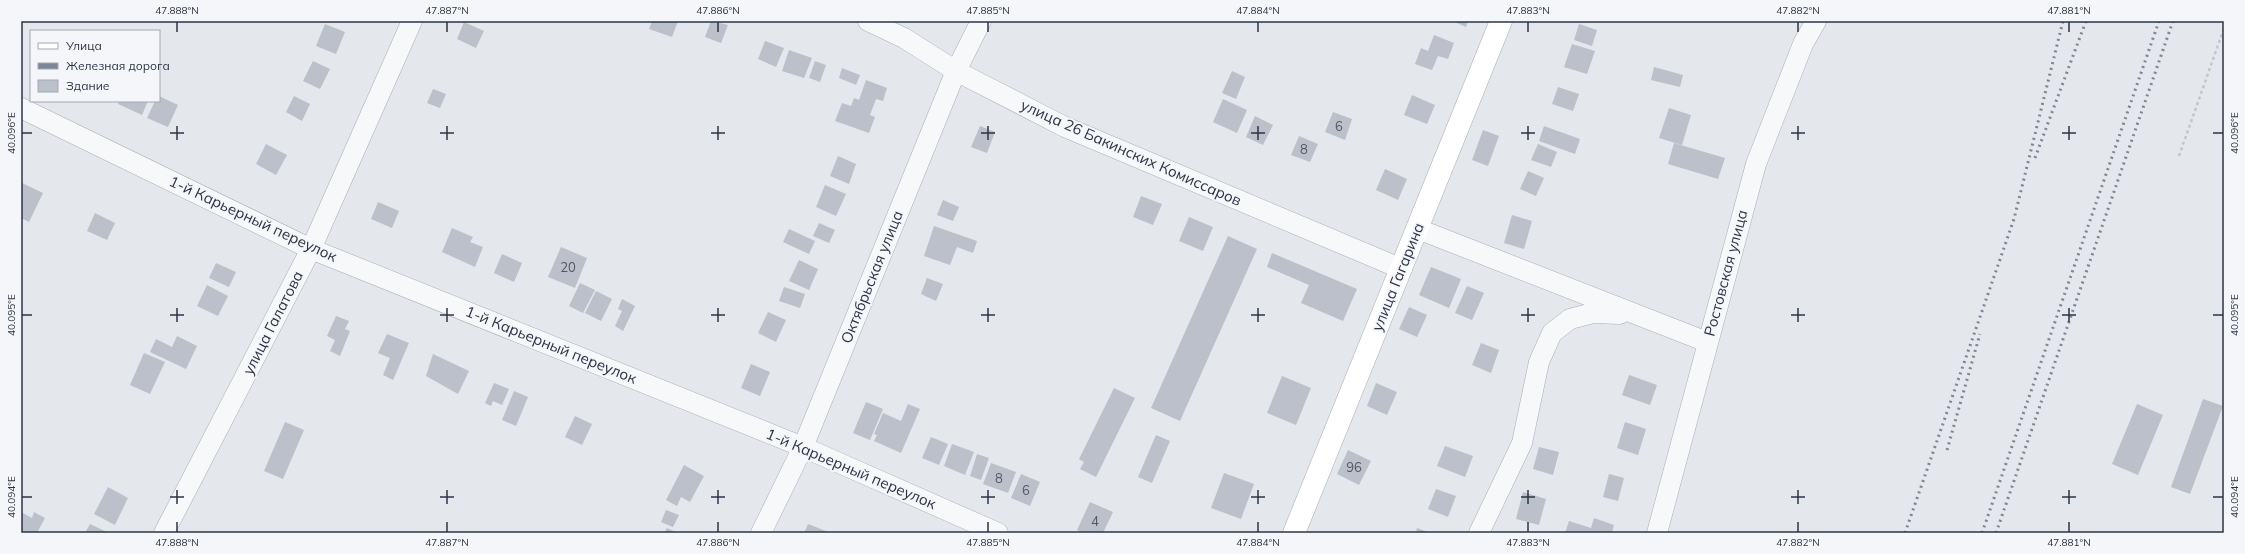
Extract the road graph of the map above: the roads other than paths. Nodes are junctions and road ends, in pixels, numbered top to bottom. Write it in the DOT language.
graph roads {
  1 [pos="412,21"];
  2 [pos="868,21"];
  3 [pos="981,21"];
  4 [pos="1501,21"];
  5 [pos="1816,21"];
  6 [pos="956,71"];
  7 [pos="21,108"];
  8 [pos="1418,228"];
  9 [pos="311,249"];
  10 [pos="1402,269"];
  11 [pos="1638,315"];
  12 [pos="1707,342"];
  13 [pos="803,447"];
  14 [pos="164,533"];
  15 [pos="761,533"];
  16 [pos="998,533"];
  17 [pos="1294,533"];
  18 [pos="1480,533"];
  19 [pos="1657,533"];
  1 -- 9 [label="street, улица Галатова"];
  2 -- 6 [label="street, улица 26 Бакинских Комиссаров"];
  3 -- 6 [label="street, Октябрьская улица"];
  4 -- 8 [label="main road, улица Гагарина"];
  5 -- 12 [label="street, Ростовская улица"];
  6 -- 10 [label="street, улица 26 Бакинских Комиссаров"];
  6 -- 13 [label="street, Октябрьская улица"];
  7 -- 9 [label="street, 1-й Карьерный переулок"];
  8 -- 10 [label="main road, улица Гагарина"];
  8 -- 11 [label="street"];
  9 -- 13 [label="street, 1-й Карьерный переулок"];
  9 -- 14 [label="street, улица Галатова"];
  10 -- 17 [label="main road, улица Гагарина"];
  11 -- 12 [label="street"];
  11 -- 18 [label="street"];
  12 -- 19 [label="street, Ростовская улица"];
  13 -- 15 [label="street, Октябрьская улица"];
  13 -- 16 [label="street, 1-й Карьерный переулок"];
}
